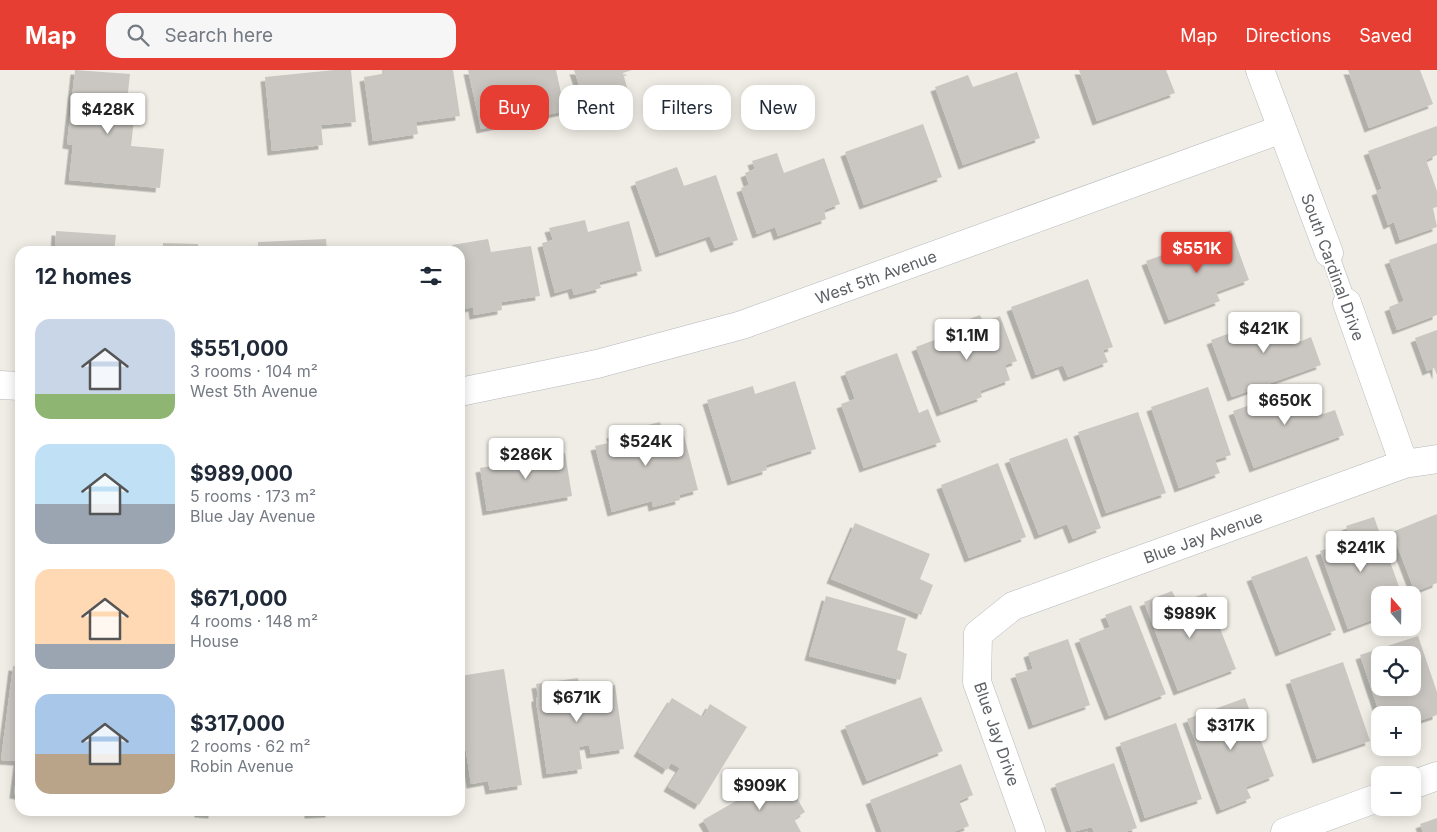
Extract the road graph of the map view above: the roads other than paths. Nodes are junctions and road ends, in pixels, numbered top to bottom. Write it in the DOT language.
graph roads {
  1 [pos="1260,70"];
  2 [pos="1282,129"];
  3 [pos="1328,253"];
  4 [pos="1347,303"];
  5 [pos="0,385"];
  6 [pos="15,386"];
  7 [pos="465,391"];
  8 [pos="1437,459"];
  9 [pos="1404,464"];
  10 [pos="978,634"];
  11 [pos="1437,776"];
  12 [pos="1421,782"];
  13 [pos="1371,800"];
  14 [pos="1031,832"];
  15 [pos="1285,832"];
  1 -- 2 [label="street, South Cardinal Drive"];
  2 -- 3 [label="street, South Cardinal Drive"];
  2 -- 7 [label="street, West 5th Avenue"];
  3 -- 4 [label="lane, South Cardinal Drive"];
  4 -- 9 [label="street, South Cardinal Drive"];
  5 -- 6 [label="street"];
  8 -- 9 [label="street, Blue Jay Avenue"];
  9 -- 10 [label="street, Blue Jay Avenue"];
  10 -- 14 [label="street, Blue Jay Drive"];
  11 -- 12 [label="street"];
  13 -- 15 [label="street"];
}
